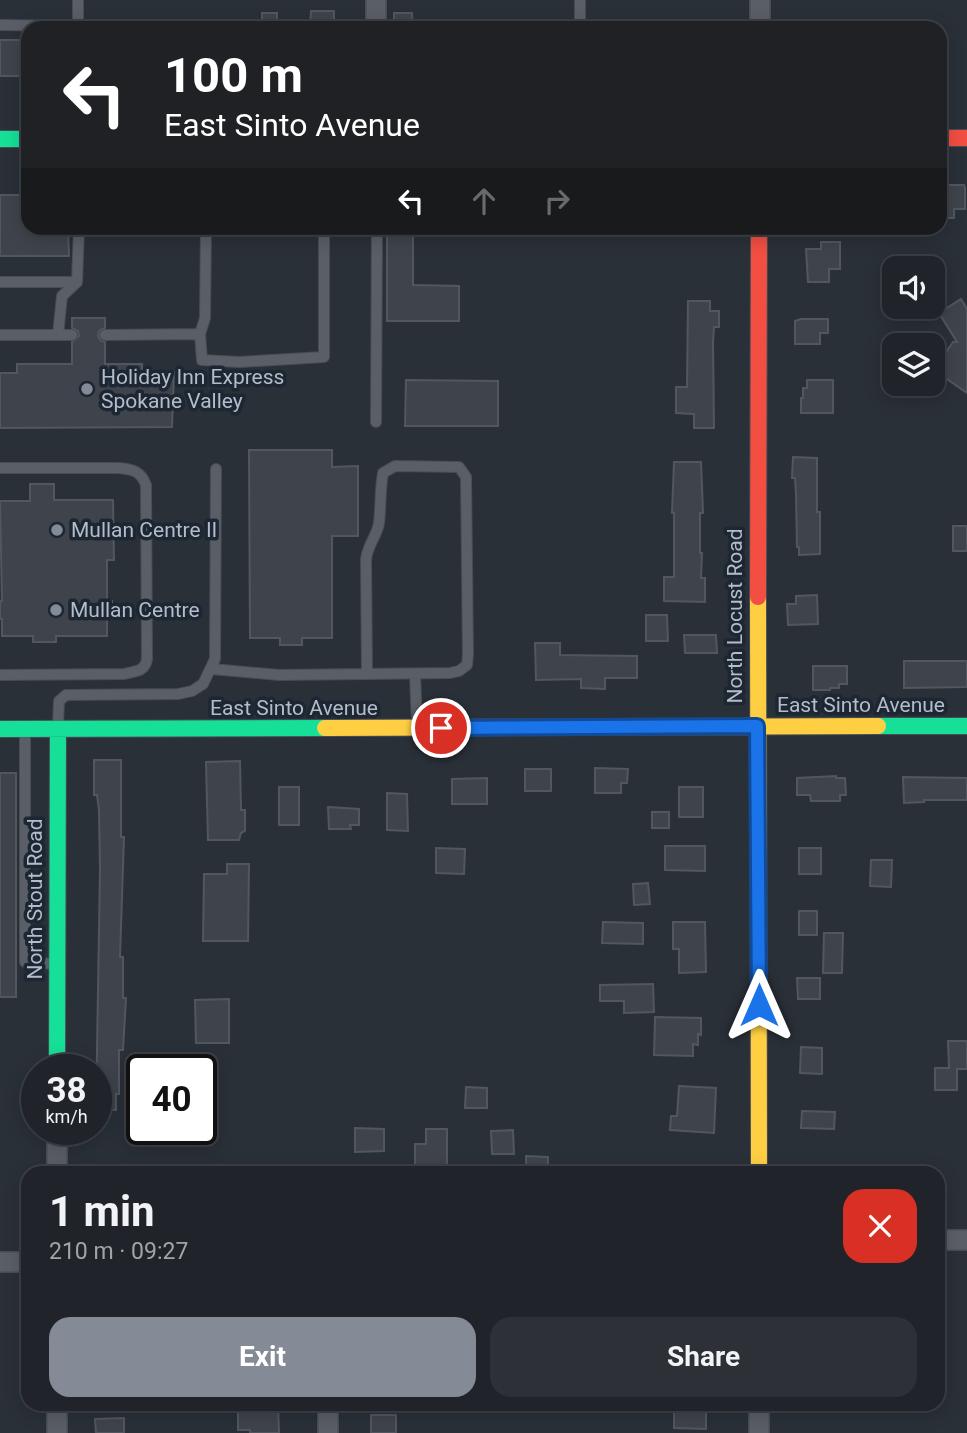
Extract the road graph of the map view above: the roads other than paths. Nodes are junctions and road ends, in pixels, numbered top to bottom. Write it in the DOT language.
graph roads {
  1 [pos="78,0"];
  2 [pos="376,0"];
  3 [pos="573,0"];
  4 [pos="580,0"];
  5 [pos="760,0"];
  6 [pos="78,21"];
  7 [pos="376,21"];
  8 [pos="580,21"];
  9 [pos="760,21"];
  10 [pos="0,25"];
  11 [pos="21,26"];
  12 [pos="947,138"];
  13 [pos="967,138"];
  14 [pos="0,139"];
  15 [pos="21,139"];
  16 [pos="79,235"];
  17 [pos="206,235"];
  18 [pos="324,235"];
  19 [pos="377,235"];
  20 [pos="760,235"];
  21 [pos="0,282"];
  22 [pos="77,282"];
  23 [pos="200,334"];
  24 [pos="0,335"];
  25 [pos="58,335"];
  26 [pos="72,335"];
  27 [pos="105,335"];
  28 [pos="376,422"];
  29 [pos="0,468"];
  30 [pos="216,469"];
  31 [pos="212,669"];
  32 [pos="0,674"];
  33 [pos="367,674"];
  34 [pos="415,674"];
  35 [pos="757,726"];
  36 [pos="967,726"];
  37 [pos="417,728"];
  38 [pos="0,729"];
  39 [pos="25,729"];
  40 [pos="58,729"];
  41 [pos="58,964"];
  42 [pos="57,1054"];
  43 [pos="57,1145"];
  44 [pos="57,1166"];
  45 [pos="760,1166"];
  46 [pos="945,1240"];
  47 [pos="967,1240"];
  48 [pos="0,1262"];
  49 [pos="21,1262"];
  50 [pos="57,1411"];
  51 [pos="328,1411"];
  52 [pos="759,1411"];
  53 [pos="57,1433"];
  54 [pos="328,1433"];
  55 [pos="759,1433"];
  1 -- 6 [label="lane"];
  2 -- 7 [label="street"];
  3 -- 4 [label="lane"];
  4 -- 8 [label="lane"];
  5 -- 9 [label="street"];
  10 -- 11 [label="lane"];
  12 -- 13 [label="street"];
  14 -- 15 [label="street"];
  16 -- 22 [label="lane"];
  17 -- 23 [label="lane"];
  18 -- 23 [label="lane"];
  19 -- 28 [label="lane"];
  20 -- 35 [label="street, North Locust Road"];
  21 -- 22 [label="lane"];
  22 -- 25 [label="lane"];
  23 -- 27 [label="lane"];
  24 -- 25 [label="lane"];
  25 -- 26 [label="lane"];
  29 -- 32 [label="lane"];
  30 -- 31 [label="lane"];
  31 -- 33 [label="lane"];
  31 -- 40 [label="lane"];
  33 -- 34 [label="lane"];
  33 -- 34 [label="lane"];
  34 -- 37 [label="lane"];
  35 -- 36 [label="street, East Sinto Avenue"];
  35 -- 37 [label="street, East Sinto Avenue"];
  35 -- 45 [label="street, North Locust Road"];
  37 -- 40 [label="street, East Sinto Avenue"];
  38 -- 39 [label="street, East Sinto Avenue"];
  39 -- 40 [label="street, East Sinto Avenue"];
  39 -- 41 [label="lane"];
  40 -- 41 [label="street, North Stout Road"];
  41 -- 42 [label="street, North Stout Road"];
  43 -- 44 [label="street"];
  46 -- 47 [label="street"];
  48 -- 49 [label="street"];
  50 -- 53 [label="street"];
  51 -- 54 [label="street"];
  52 -- 55 [label="street"];
}
